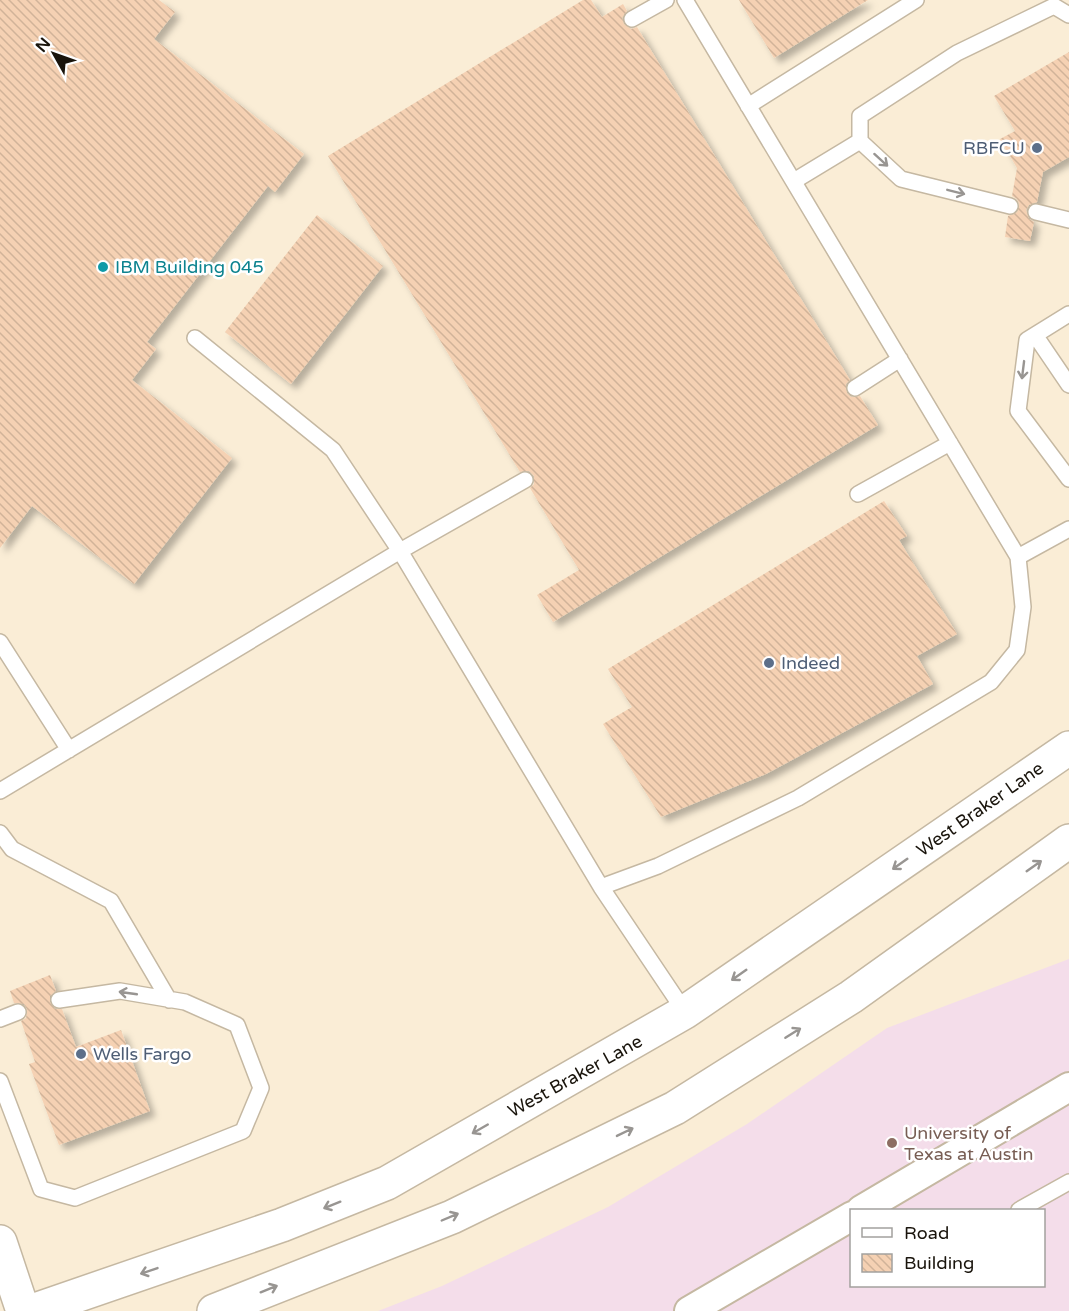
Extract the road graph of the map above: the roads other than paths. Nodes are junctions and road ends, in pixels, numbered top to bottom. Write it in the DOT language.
graph roads {
  1 [pos="666,0"];
  2 [pos="685,0"];
  3 [pos="916,0"];
  4 [pos="1069,15"];
  5 [pos="632,20"];
  6 [pos="748,106"];
  7 [pos="860,141"];
  8 [pos="794,181"];
  9 [pos="1010,206"];
  10 [pos="1036,212"];
  11 [pos="1069,220"];
  12 [pos="1069,314"];
  13 [pos="1035,335"];
  14 [pos="195,338"];
  15 [pos="900,359"];
  16 [pos="1069,384"];
  17 [pos="855,388"];
  18 [pos="950,443"];
  19 [pos="1069,479"];
  20 [pos="525,480"];
  21 [pos="858,494"];
  22 [pos="1069,529"];
  23 [pos="400,551"];
  24 [pos="1018,557"];
  25 [pos="0,642"];
  26 [pos="1069,748"];
  27 [pos="69,750"];
  28 [pos="0,791"];
  29 [pos="0,834"];
  30 [pos="1069,841"];
  31 [pos="601,887"];
  32 [pos="59,1000"];
  33 [pos="169,1000"];
  34 [pos="18,1012"];
  35 [pos="685,1012"];
  36 [pos="0,1019"];
  37 [pos="0,1081"];
  38 [pos="1069,1088"];
  39 [pos="1069,1182"];
  40 [pos="876,1207"];
  41 [pos="1021,1209"];
  42 [pos="850,1217"];
  43 [pos="0,1242"];
  44 [pos="23,1311"];
  45 [pos="32,1311"];
  46 [pos="214,1311"];
  47 [pos="689,1311"];
  1 -- 5 [label="lane"];
  2 -- 6 [label="lane"];
  3 -- 6 [label="lane"];
  4 -- 7 [label="lane"];
  6 -- 8 [label="lane"];
  7 -- 8 [label="lane"];
  7 -- 9 [label="lane, one-way"];
  8 -- 15 [label="lane"];
  10 -- 11 [label="lane"];
  12 -- 13 [label="lane"];
  13 -- 16 [label="lane"];
  13 -- 19 [label="lane, one-way"];
  14 -- 23 [label="lane"];
  15 -- 17 [label="lane"];
  15 -- 18 [label="lane"];
  18 -- 21 [label="lane"];
  18 -- 24 [label="lane"];
  20 -- 23 [label="lane"];
  22 -- 24 [label="lane"];
  23 -- 27 [label="lane"];
  23 -- 31 [label="lane"];
  24 -- 31 [label="lane"];
  25 -- 27 [label="lane"];
  26 -- 35 [label="main road, West Braker Lane, one-way"];
  27 -- 28 [label="lane"];
  29 -- 33 [label="lane"];
  46 -- 30 [label="main road, one-way"];
  31 -- 35 [label="lane"];
  33 -- 32 [label="lane, one-way"];
  33 -- 37 [label="lane"];
  34 -- 36 [label="lane"];
  35 -- 45 [label="main road, West Braker Lane, one-way"];
  38 -- 40 [label="street"];
  39 -- 41 [label="lane"];
  42 -- 47 [label="street"];
  43 -- 44 [label="main road"];
}
